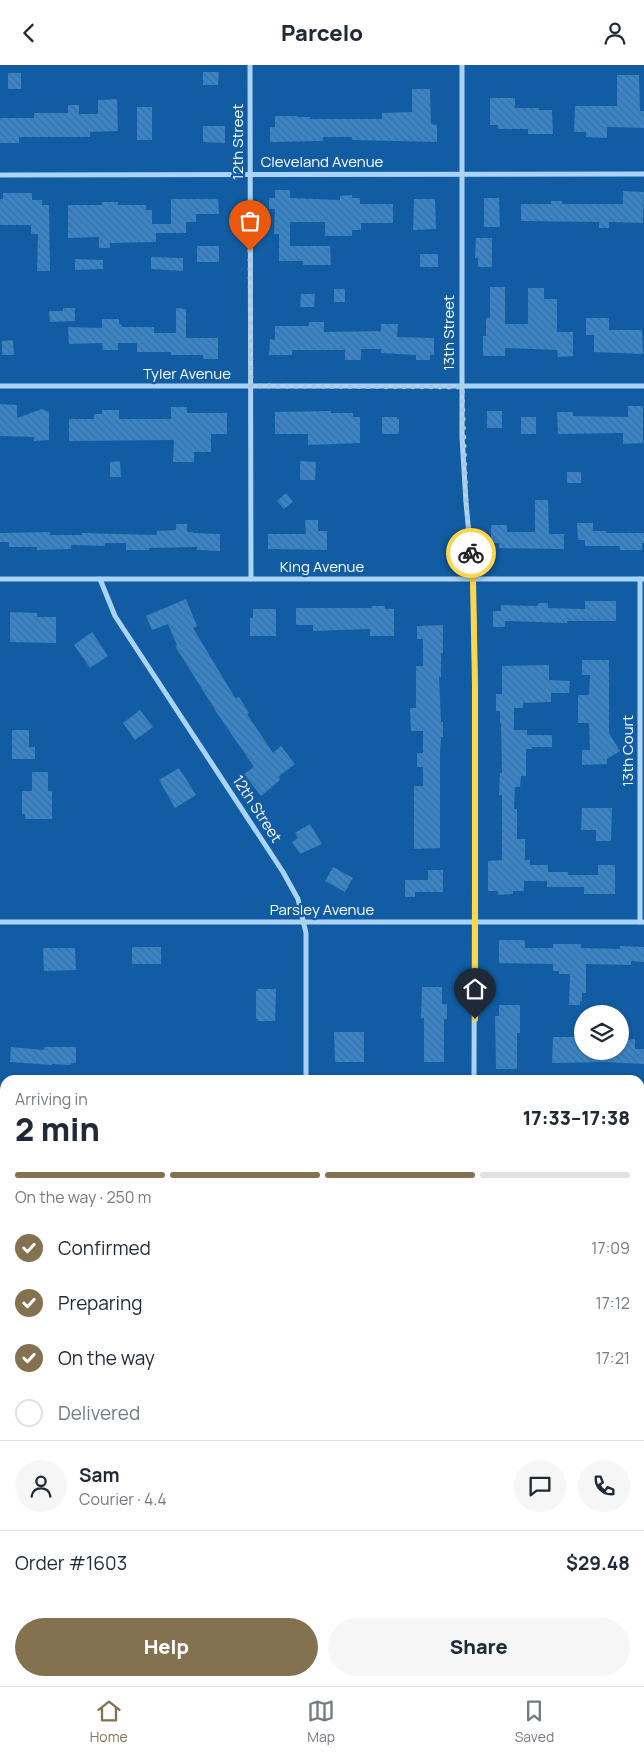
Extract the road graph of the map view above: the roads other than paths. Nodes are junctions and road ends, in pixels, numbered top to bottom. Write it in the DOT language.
graph roads {
  1 [pos="250,65"];
  2 [pos="462,65"];
  3 [pos="250,174"];
  4 [pos="462,174"];
  5 [pos="644,174"];
  6 [pos="0,175"];
  7 [pos="0,386"];
  8 [pos="251,386"];
  9 [pos="644,386"];
  10 [pos="462,387"];
  11 [pos="0,579"];
  12 [pos="100,579"];
  13 [pos="251,579"];
  14 [pos="473,579"];
  15 [pos="642,579"];
  16 [pos="0,922"];
  17 [pos="304,922"];
  18 [pos="474,922"];
  19 [pos="642,922"];
  20 [pos="306,1075"];
  21 [pos="474,1075"];
  1 -- 3 [label="street, 12th Street"];
  2 -- 4 [label="street, 13th Street"];
  3 -- 4 [label="street, Cleveland Avenue"];
  3 -- 6 [label="street, Cleveland Avenue"];
  3 -- 8 [label="street, 12th Street"];
  4 -- 5 [label="street, Cleveland Avenue"];
  4 -- 10 [label="street, 13th Street"];
  7 -- 8 [label="street, Tyler Avenue"];
  8 -- 10 [label="street, Tyler Avenue"];
  8 -- 13 [label="street, 12th Street"];
  9 -- 10 [label="street, Tyler Avenue"];
  10 -- 14 [label="street, 13th Street"];
  11 -- 12 [label="street, King Avenue"];
  12 -- 13 [label="street, King Avenue"];
  12 -- 17 [label="street, 12th Street"];
  13 -- 14 [label="street, King Avenue"];
  14 -- 15 [label="street, King Avenue"];
  14 -- 18 [label="street, 13th Street"];
  15 -- 19 [label="street, 13th Court"];
  16 -- 17 [label="street, Parsley Avenue"];
  17 -- 18 [label="street, Parsley Avenue"];
  17 -- 20 [label="street, 12th Street"];
  18 -- 19 [label="street, Parsley Avenue"];
  18 -- 21 [label="street, 13th Street"];
}
